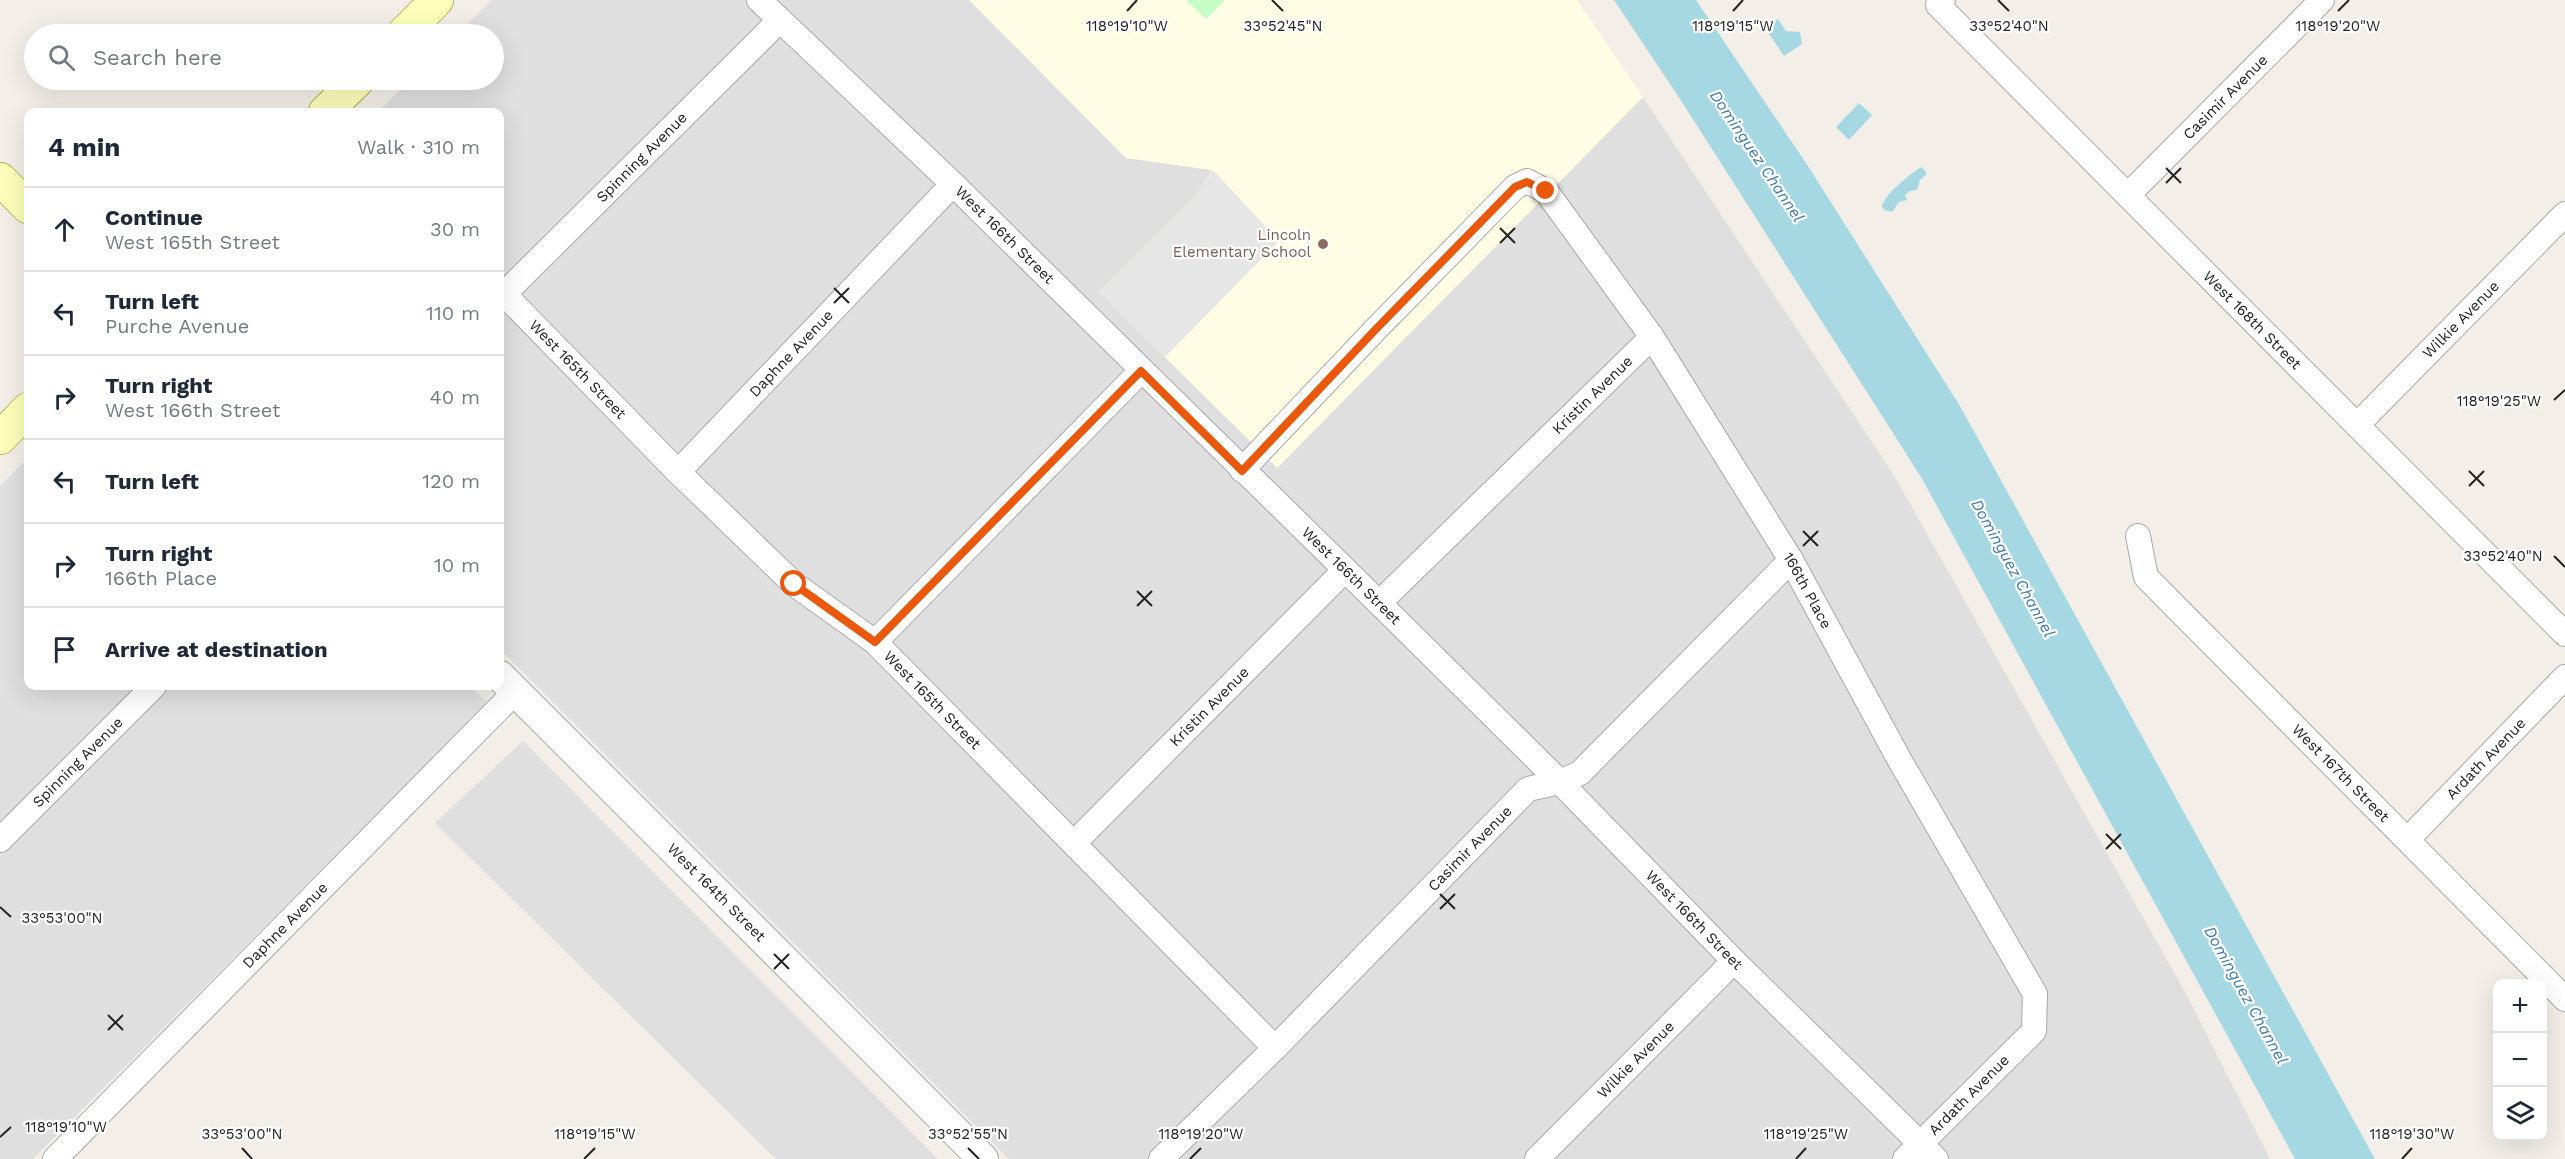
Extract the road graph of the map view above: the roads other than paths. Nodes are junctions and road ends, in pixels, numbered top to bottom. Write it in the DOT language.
graph roads {
  1 [pos="437,0"];
  2 [pos="759,0"];
  3 [pos="2322,0"];
  4 [pos="1940,2"];
  5 [pos="779,21"];
  6 [pos="413,24"];
  7 [pos="348,90"];
  8 [pos="329,108"];
  9 [pos="0,178"];
  10 [pos="953,184"];
  11 [pos="2128,195"];
  12 [pos="24,203"];
  13 [pos="2565,214"];
  14 [pos="504,290"];
  15 [pos="504,294"];
  16 [pos="1652,337"];
  17 [pos="1141,371"];
  18 [pos="24,413"];
  19 [pos="2357,425"];
  20 [pos="0,438"];
  21 [pos="1242,471"];
  22 [pos="678,472"];
  23 [pos="2138,536"];
  24 [pos="1791,560"];
  25 [pos="1344,571"];
  26 [pos="1379,603"];
  27 [pos="2565,634"];
  28 [pos="875,642"];
  29 [pos="2565,677"];
  30 [pos="507,684"];
  31 [pos="150,690"];
  32 [pos="501,690"];
  33 [pos="1560,783"];
  34 [pos="2408,838"];
  35 [pos="0,840"];
  36 [pos="1074,843"];
  37 [pos="1734,961"];
  38 [pos="2565,999"];
  39 [pos="2034,1031"];
  40 [pos="1275,1048"];
  41 [pos="1920,1154"];
  42 [pos="55,1159"];
  43 [pos="983,1159"];
  44 [pos="1161,1159"];
  45 [pos="1537,1159"];
  1 -- 6 [label="main road"];
  2 -- 5 [label="street, West 166th Street"];
  3 -- 11 [label="street, Casimir Avenue"];
  4 -- 11 [label="street, West 168th Street"];
  5 -- 10 [label="street, West 166th Street"];
  5 -- 14 [label="street, Spinning Avenue"];
  7 -- 8 [label="main road"];
  9 -- 12 [label="main road"];
  10 -- 17 [label="street, West 166th Street"];
  10 -- 22 [label="street, Daphne Avenue"];
  11 -- 19 [label="street, West 168th Street"];
  13 -- 19 [label="street, Wilkie Avenue"];
  15 -- 22 [label="street, West 165th Street"];
  16 -- 21 [label="street, 166th Place"];
  16 -- 24 [label="street, 166th Place"];
  16 -- 26 [label="street, Kristin Avenue"];
  17 -- 21 [label="street, West 166th Street"];
  17 -- 28 [label="street"];
  18 -- 20 [label="main road"];
  19 -- 27 [label="street, West 168th Street"];
  21 -- 25 [label="street, West 166th Street"];
  22 -- 28 [label="street, West 165th Street"];
  23 -- 34 [label="street, West 167th Street"];
  24 -- 33 [label="street, Casimir Avenue"];
  24 -- 39 [label="street, 166th Place"];
  25 -- 26 [label="street, West 166th Street"];
  25 -- 36 [label="street, Kristin Avenue"];
  26 -- 33 [label="street, West 166th Street"];
  28 -- 36 [label="street, West 165th Street"];
  29 -- 34 [label="street, Ardath Avenue"];
  30 -- 43 [label="street, West 164th Street"];
  31 -- 35 [label="street, Spinning Avenue"];
  32 -- 42 [label="street, Daphne Avenue"];
  33 -- 37 [label="street, West 166th Street"];
  33 -- 40 [label="street, Casimir Avenue"];
  34 -- 38 [label="street, West 167th Street"];
  36 -- 40 [label="street, West 165th Street"];
  37 -- 41 [label="street, West 166th Street"];
  37 -- 45 [label="street, Wilkie Avenue"];
  39 -- 41 [label="street, Ardath Avenue"];
  40 -- 44 [label="street, Casimir Avenue"];
}
